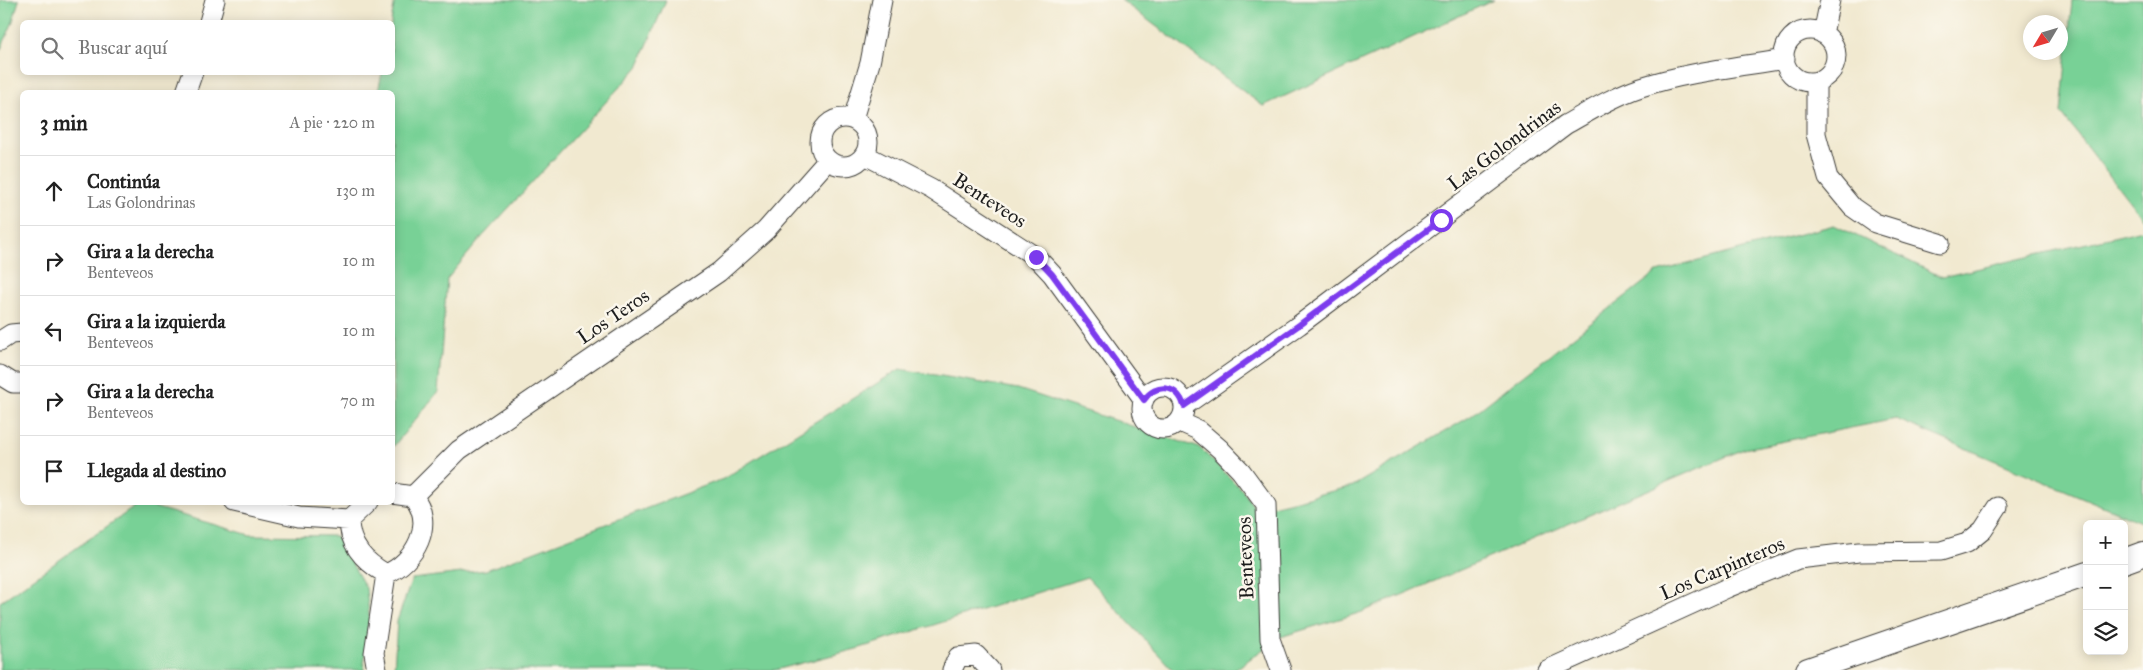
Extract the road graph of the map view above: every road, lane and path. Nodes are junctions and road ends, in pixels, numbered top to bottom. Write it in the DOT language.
graph roads {
  1 [pos="215,0"];
  2 [pos="882,0"];
  3 [pos="1830,0"];
  4 [pos="210,20"];
  5 [pos="1824,34"];
  6 [pos="1785,59"];
  7 [pos="192,75"];
  8 [pos="1816,82"];
  9 [pos="187,90"];
  10 [pos="853,119"];
  11 [pos="865,154"];
  12 [pos="828,160"];
  13 [pos="1940,243"];
  14 [pos="20,333"];
  15 [pos="0,341"];
  16 [pos="1144,400"];
  17 [pos="1182,414"];
  18 [pos="395,493"];
  19 [pos="413,496"];
  20 [pos="247,505"];
  21 [pos="365,505"];
  22 [pos="1998,507"];
  23 [pos="349,520"];
  24 [pos="2143,554"];
  25 [pos="2128,560"];
  26 [pos="386,574"];
  27 [pos="2083,575"];
  28 [pos="377,670"];
  29 [pos="952,670"];
  30 [pos="990,670"];
  31 [pos="1281,670"];
  32 [pos="1547,670"];
  33 [pos="1808,670"];
  1 -- 4 [label="street"];
  2 -- 10 [label="street"];
  3 -- 5 [label="street"];
  5 -- 6 [label="street"];
  5 -- 8 [label="street"];
  6 -- 8 [label="street"];
  6 -- 17 [label="street, Las Golondrinas"];
  7 -- 9 [label="street"];
  8 -- 13 [label="street"];
  10 -- 11 [label="street"];
  10 -- 12 [label="street"];
  11 -- 12 [label="street"];
  11 -- 16 [label="street, Benteveos"];
  12 -- 19 [label="street, Los Teros"];
  14 -- 15 [label="street"];
  16 -- 17 [label="street, Benteveos"];
  16 -- 17 [label="street, Benteveos"];
  17 -- 31 [label="street, Benteveos"];
  18 -- 19 [label="street"];
  19 -- 26 [label="street"];
  20 -- 23 [label="street"];
  21 -- 23 [label="street"];
  22 -- 32 [label="street, Los Carpinteros"];
  23 -- 26 [label="street"];
  24 -- 25 [label="street"];
  26 -- 28 [label="street"];
  27 -- 33 [label="street"];
  29 -- 30 [label="street"];
}
